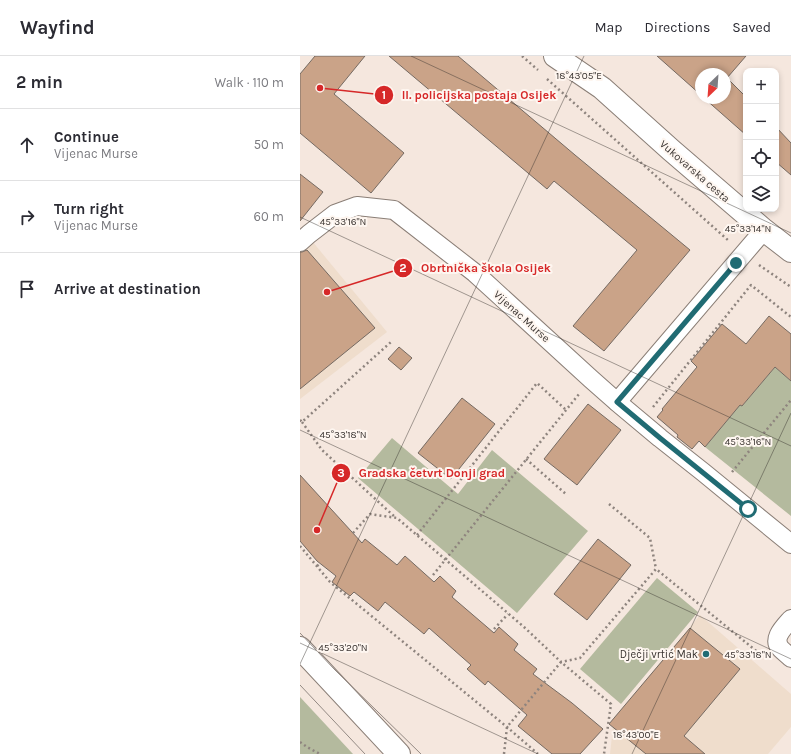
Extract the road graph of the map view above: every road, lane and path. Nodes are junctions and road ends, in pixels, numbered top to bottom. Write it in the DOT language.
graph roads {
  1 [pos="522,56"];
  2 [pos="555,56"];
  3 [pos="575,56"];
  4 [pos="539,72"];
  5 [pos="545,77"];
  6 [pos="602,88"];
  7 [pos="764,230"];
  8 [pos="300,242"];
  9 [pos="791,250"];
  10 [pos="744,254"];
  11 [pos="791,287"];
  12 [pos="791,317"];
  13 [pos="391,342"];
  14 [pos="591,379"];
  15 [pos="791,400"];
  16 [pos="617,402"];
  17 [pos="651,409"];
  18 [pos="566,410"];
  19 [pos="301,421"];
  20 [pos="526,459"];
  21 [pos="720,486"];
  22 [pos="568,495"];
  23 [pos="609,504"];
  24 [pos="397,518"];
  25 [pos="353,533"];
  26 [pos="417,535"];
  27 [pos="791,544"];
  28 [pos="300,546"];
  29 [pos="445,560"];
  30 [pos="321,564"];
  31 [pos="317,566"];
  32 [pos="656,569"];
  33 [pos="433,575"];
  34 [pos="508,614"];
  35 [pos="791,619"];
  36 [pos="494,629"];
  37 [pos="300,648"];
  38 [pos="761,654"];
  39 [pos="791,658"];
  40 [pos="561,662"];
  41 [pos="508,727"];
  42 [pos="300,742"];
  43 [pos="320,754"];
  44 [pos="399,754"];
  45 [pos="504,754"];
  46 [pos="538,754"];
  47 [pos="604,754"];
  1 -- 4 [label="path"];
  2 -- 6 [label="main road, Vukovarska cesta"];
  3 -- 6 [label="main road, Vukovarska cesta"];
  5 -- 10 [label="path"];
  6 -- 7 [label="main road, Vukovarska cesta"];
  7 -- 9 [label="main road, Vukovarska cesta"];
  7 -- 10 [label="street"];
  8 -- 14 [label="street, Vijenac Murse"];
  10 -- 11 [label="path"];
  10 -- 16 [label="street"];
  12 -- 17 [label="path"];
  13 -- 19 [label="path"];
  14 -- 16 [label="street, Vijenac Murse"];
  14 -- 18 [label="path"];
  15 -- 21 [label="path"];
  16 -- 21 [label="street, Vijenac Murse"];
  18 -- 20 [label="path"];
  18 -- 26 [label="path"];
  19 -- 24 [label="path"];
  20 -- 22 [label="path"];
  20 -- 29 [label="path"];
  21 -- 27 [label="street, Vijenac Murse"];
  23 -- 32 [label="path"];
  24 -- 25 [label="path"];
  24 -- 26 [label="path"];
  26 -- 29 [label="path"];
  28 -- 31 [label="path"];
  29 -- 33 [label="path"];
  29 -- 34 [label="path"];
  30 -- 31 [label="path"];
  31 -- 41 [label="path"];
  32 -- 38 [label="path"];
  32 -- 40 [label="path"];
  34 -- 36 [label="path"];
  34 -- 40 [label="path"];
  35 -- 39 [label="street"];
  37 -- 44 [label="main road"];
  40 -- 41 [label="path"];
  40 -- 47 [label="path"];
  41 -- 45 [label="path"];
  41 -- 46 [label="path"];
  42 -- 43 [label="path"];
}
